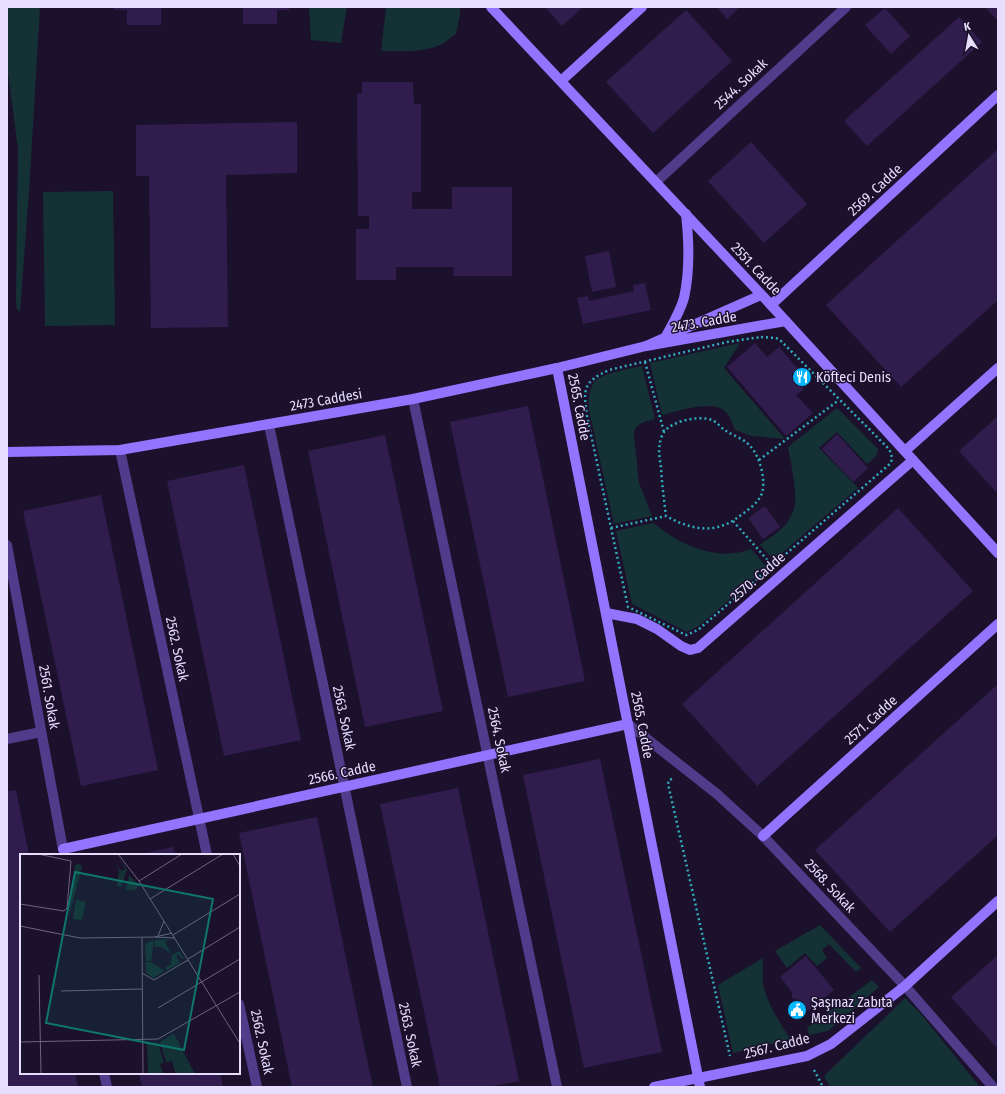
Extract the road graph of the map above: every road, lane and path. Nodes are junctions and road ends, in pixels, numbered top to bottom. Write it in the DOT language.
graph roads {
  1 [pos="491,7"];
  2 [pos="642,7"];
  3 [pos="846,7"];
  4 [pos="561,81"];
  5 [pos="998,95"];
  6 [pos="656,182"];
  7 [pos="686,214"];
  8 [pos="761,295"];
  9 [pos="771,305"];
  10 [pos="786,321"];
  11 [pos="665,338"];
  12 [pos="646,346"];
  13 [pos="645,362"];
  14 [pos="557,368"];
  15 [pos="998,368"];
  16 [pos="851,392"];
  17 [pos="412,399"];
  18 [pos="840,400"];
  19 [pos="269,425"];
  20 [pos="664,432"];
  21 [pos="120,450"];
  22 [pos="905,451"];
  23 [pos="7,452"];
  24 [pos="759,460"];
  25 [pos="913,460"];
  26 [pos="666,516"];
  27 [pos="733,521"];
  28 [pos="611,528"];
  29 [pos="7,545"];
  30 [pos="998,553"];
  31 [pos="773,565"];
  32 [pos="606,614"];
  33 [pos="998,624"];
  34 [pos="628,724"];
  35 [pos="41,732"];
  36 [pos="7,739"];
  37 [pos="487,755"];
  38 [pos="673,778"];
  39 [pos="344,787"];
  40 [pos="199,819"];
  41 [pos="763,836"];
  42 [pos="64,852"];
  43 [pos="207,854"];
  44 [pos="998,901"];
  45 [pos="905,986"];
  46 [pos="240,1009"];
  47 [pos="730,1056"];
  48 [pos="104,1074"];
  49 [pos="699,1082"];
  50 [pos="107,1087"];
  51 [pos="257,1087"];
  52 [pos="407,1087"];
  53 [pos="557,1087"];
  54 [pos="654,1087"];
  55 [pos="993,1087"];
  1 -- 4 [label="street, 2551. Cadde"];
  2 -- 4 [label="street"];
  3 -- 6 [label="street, 2544. Sokak"];
  4 -- 6 [label="street, 2551. Cadde"];
  5 -- 9 [label="street, 2569. Cadde"];
  6 -- 7 [label="street, 2551. Cadde"];
  7 -- 8 [label="street, 2551. Cadde"];
  7 -- 11 [label="street, 2473. Cadde"];
  8 -- 9 [label="street, 2551. Cadde"];
  8 -- 11 [label="street, 2473. Cadde"];
  9 -- 10 [label="street, 2551. Cadde"];
  10 -- 12 [label="street, 2473. Cadde"];
  10 -- 16 [label="street, 2551. Cadde"];
  11 -- 12 [label="street, 2473. Cadde"];
  12 -- 14 [label="street, 2473 Caddesi"];
  13 -- 18 [label="path"];
  13 -- 20 [label="path"];
  13 -- 28 [label="path"];
  14 -- 17 [label="street, 2473 Caddesi"];
  14 -- 32 [label="street, 2565. Cadde"];
  15 -- 22 [label="street"];
  16 -- 18 [label="path"];
  16 -- 22 [label="street, 2551. Cadde"];
  17 -- 19 [label="street, 2473 Caddesi"];
  17 -- 37 [label="street, 2564. Sokak"];
  18 -- 24 [label="path"];
  18 -- 31 [label="path"];
  19 -- 21 [label="street, 2473 Caddesi"];
  19 -- 39 [label="street, 2563. Sokak"];
  20 -- 24 [label="path"];
  20 -- 26 [label="path"];
  21 -- 23 [label="street, 2473 Caddesi"];
  21 -- 40 [label="street, 2562. Sokak"];
  22 -- 25 [label="street, 2551. Cadde"];
  24 -- 27 [label="path"];
  25 -- 30 [label="street, 2551. Cadde"];
  25 -- 32 [label="street, 2570. Cadde"];
  26 -- 27 [label="path"];
  26 -- 28 [label="path"];
  27 -- 31 [label="path"];
  28 -- 31 [label="path"];
  29 -- 35 [label="street, 2561. Sokak"];
  32 -- 34 [label="street, 2565. Cadde"];
  33 -- 41 [label="street, 2571. Cadde"];
  34 -- 37 [label="street, 2566. Cadde"];
  34 -- 41 [label="street, 2568. Sokak"];
  34 -- 49 [label="street, 2565. Cadde"];
  35 -- 36 [label="street"];
  35 -- 42 [label="street, 2561. Sokak"];
  37 -- 39 [label="street, 2566. Cadde"];
  37 -- 53 [label="street, 2564. Sokak"];
  38 -- 47 [label="path"];
  39 -- 40 [label="street, 2566. Cadde"];
  39 -- 52 [label="street, 2563. Sokak"];
  40 -- 42 [label="street, 2566. Cadde"];
  40 -- 43 [label="street, 2562. Sokak"];
  41 -- 45 [label="street, 2568. Sokak"];
  44 -- 45 [label="street, 2567. Cadde"];
  45 -- 49 [label="street, 2567. Cadde"];
  45 -- 55 [label="street, 2568. Sokak"];
  46 -- 51 [label="street, 2562. Sokak"];
  48 -- 50 [label="street"];
  49 -- 54 [label="street, 2567. Cadde"];
}
